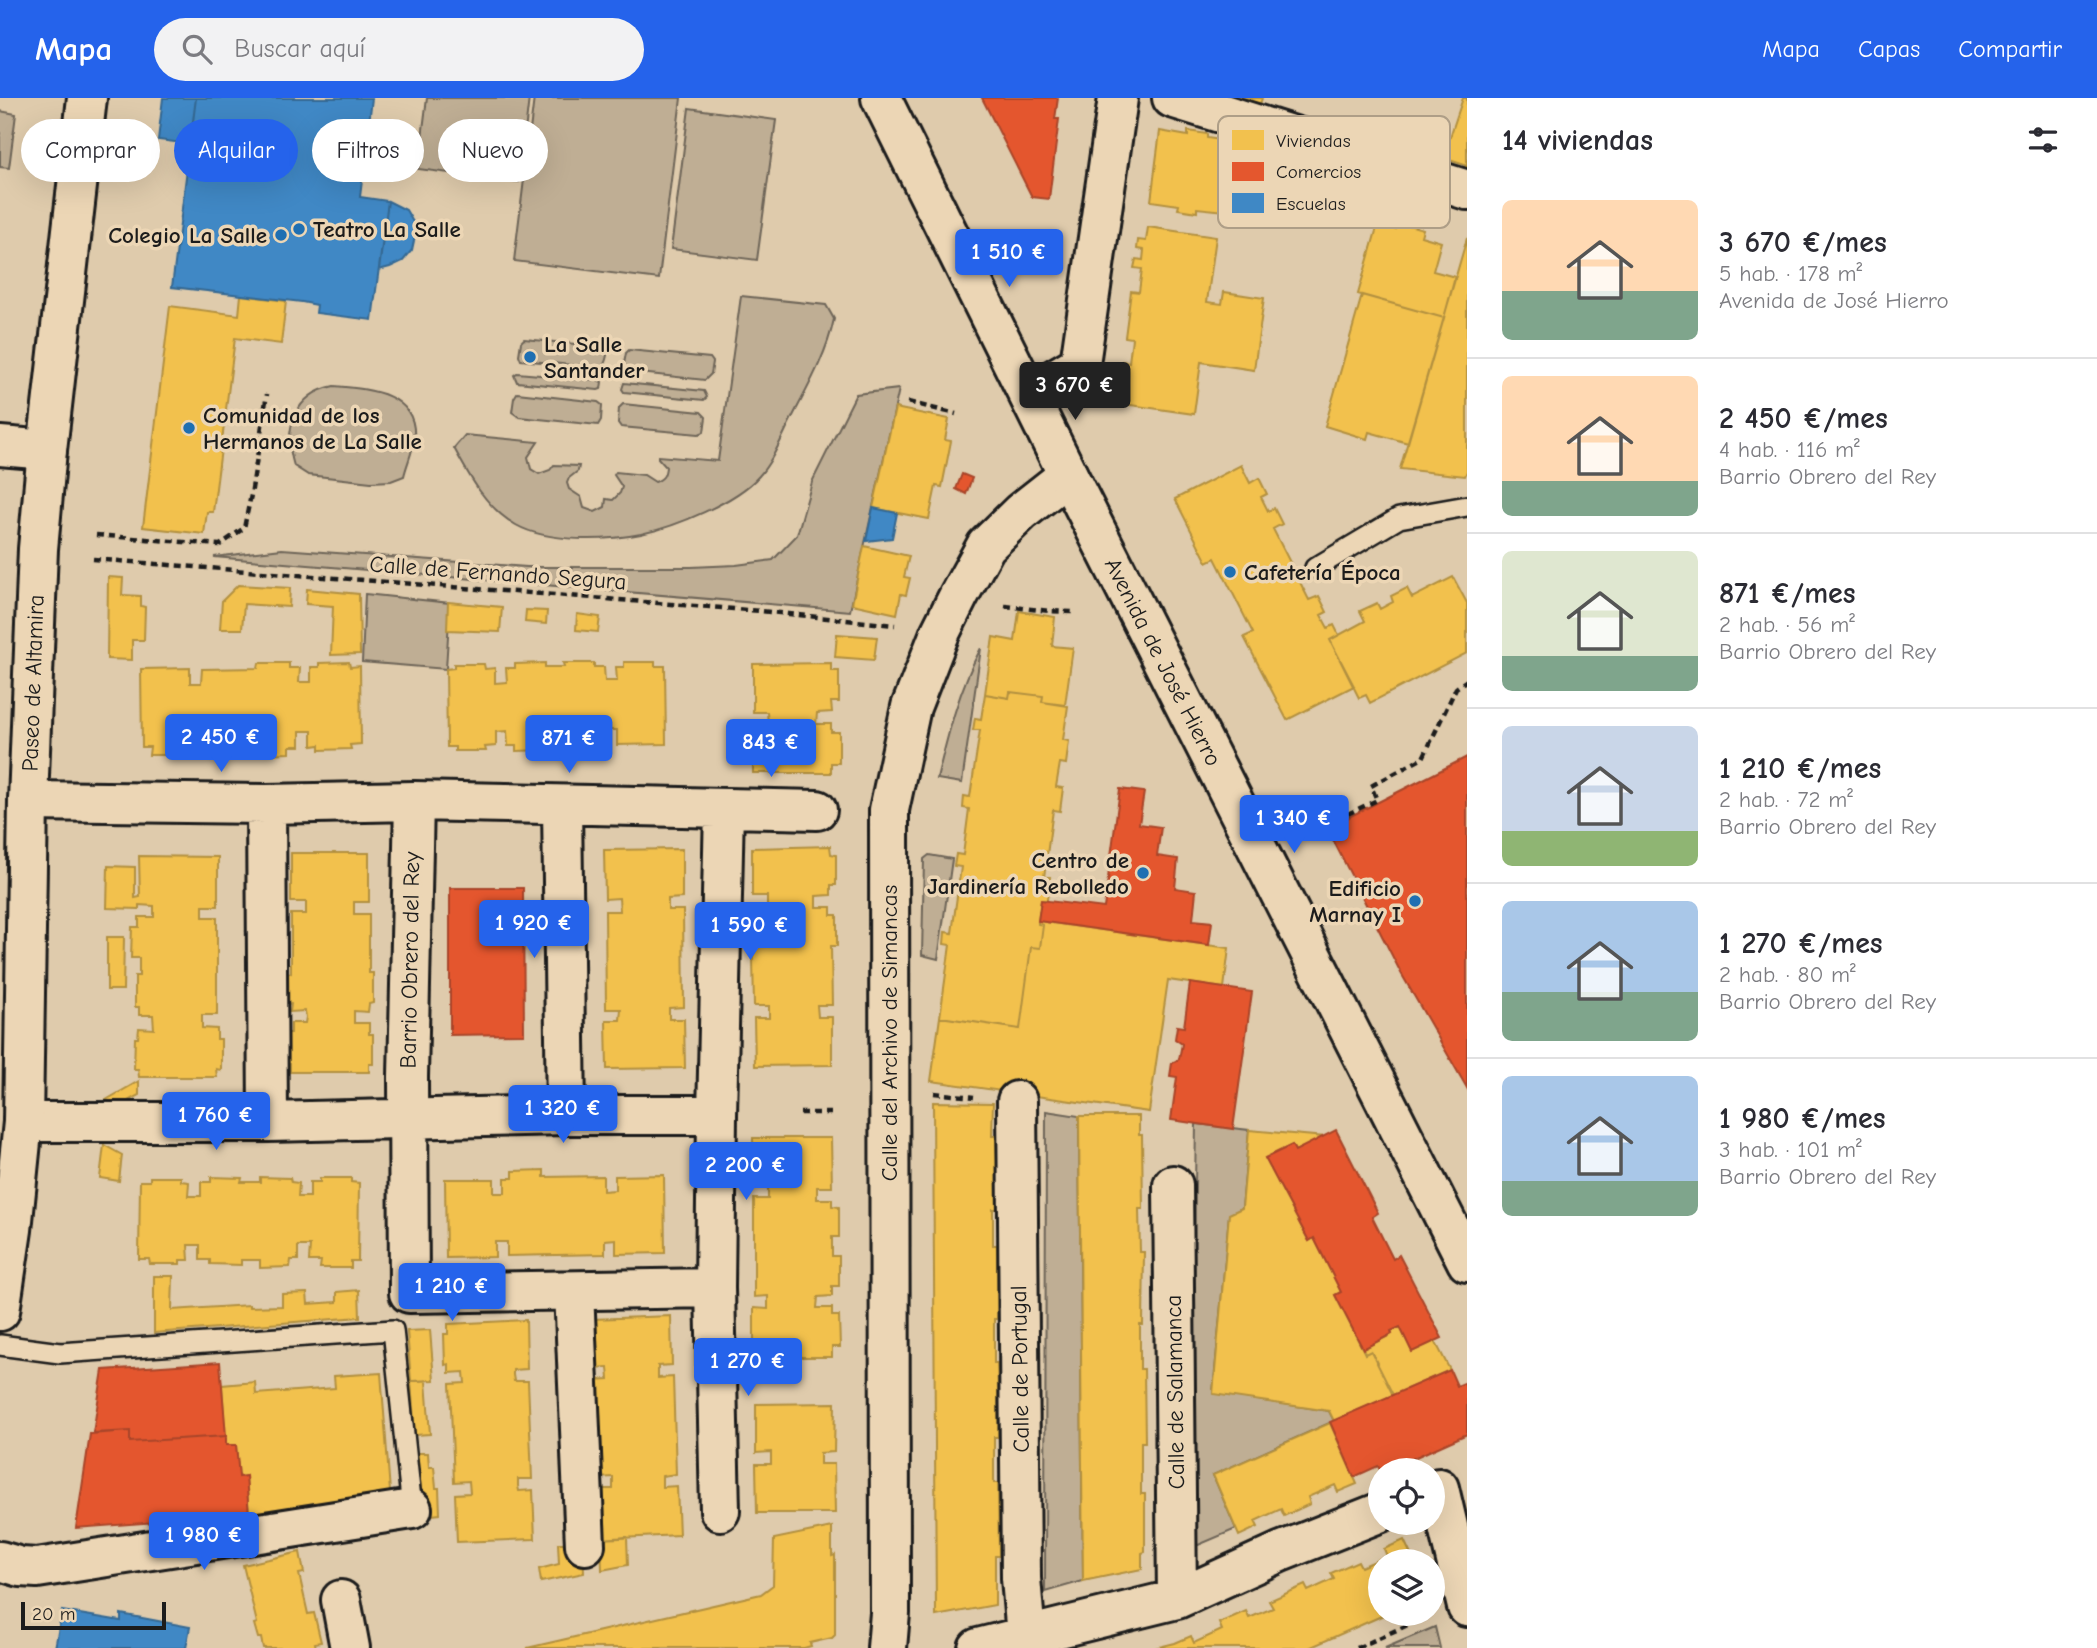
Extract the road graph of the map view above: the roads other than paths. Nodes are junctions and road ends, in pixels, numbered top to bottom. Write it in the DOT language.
graph roads {
  1 [pos="87,98"];
  2 [pos="881,98"];
  3 [pos="1118,98"];
  4 [pos="1172,98"];
  5 [pos="1230,116"];
  6 [pos="1450,185"];
  7 [pos="1467,190"];
  8 [pos="1029,394"];
  9 [pos="0,446"];
  10 [pos="47,450"];
  11 [pos="1068,475"];
  12 [pos="1467,506"];
  13 [pos="1315,568"];
  14 [pos="28,801"];
  15 [pos="414,801"];
  16 [pos="266,804"];
  17 [pos="562,805"];
  18 [pos="724,808"];
  19 [pos="817,810"];
  20 [pos="1017,1101"];
  21 [pos="566,1115"];
  22 [pos="717,1115"];
  23 [pos="408,1119"];
  24 [pos="23,1122"];
  25 [pos="268,1122"];
  26 [pos="1173,1185"];
  27 [pos="1467,1262"];
  28 [pos="715,1288"];
  29 [pos="575,1291"];
  30 [pos="0,1311"];
  31 [pos="0,1345"];
  32 [pos="1446,1486"];
  33 [pos="412,1509"];
  34 [pos="720,1511"];
  35 [pos="1368,1517"];
  36 [pos="585,1545"];
  37 [pos="0,1561"];
  38 [pos="1177,1599"];
  39 [pos="341,1600"];
  40 [pos="1467,1606"];
  41 [pos="1026,1637"];
  42 [pos="350,1648"];
  43 [pos="887,1648"];
  44 [pos="978,1648"];
  1 -- 10 [label="street, Paseo de Altamira"];
  2 -- 8 [label="street, Avenida de José Hierro"];
  3 -- 8 [label="street"];
  4 -- 5 [label="street"];
  6 -- 7 [label="street"];
  8 -- 11 [label="street, Avenida de José Hierro"];
  9 -- 10 [label="street"];
  10 -- 14 [label="street, Paseo de Altamira"];
  11 -- 27 [label="street, Avenida de José Hierro"];
  11 -- 43 [label="street, Calle del Archivo de Simancas"];
  12 -- 13 [label="lane"];
  14 -- 16 [label="street"];
  14 -- 24 [label="street, Paseo de Altamira"];
  15 -- 16 [label="street"];
  15 -- 17 [label="street"];
  15 -- 23 [label="street, Barrio Obrero del Rey"];
  16 -- 25 [label="street"];
  17 -- 18 [label="street"];
  17 -- 21 [label="street"];
  18 -- 19 [label="street"];
  18 -- 22 [label="street"];
  20 -- 41 [label="street, Calle de Portugal"];
  21 -- 22 [label="street"];
  21 -- 23 [label="street"];
  22 -- 28 [label="street"];
  23 -- 25 [label="street"];
  23 -- 29 [label="street, Barrio Obrero del Rey"];
  24 -- 25 [label="street"];
  24 -- 30 [label="street, Paseo de Altamira"];
  26 -- 38 [label="street, Calle de Salamanca"];
  28 -- 29 [label="street, Barrio Obrero del Rey"];
  28 -- 34 [label="street"];
  29 -- 36 [label="street"];
  31 -- 33 [label="lane"];
  32 -- 40 [label="street"];
  33 -- 37 [label="street"];
  35 -- 38 [label="street"];
  38 -- 41 [label="street"];
  39 -- 42 [label="street"];
  41 -- 44 [label="street"];
}
